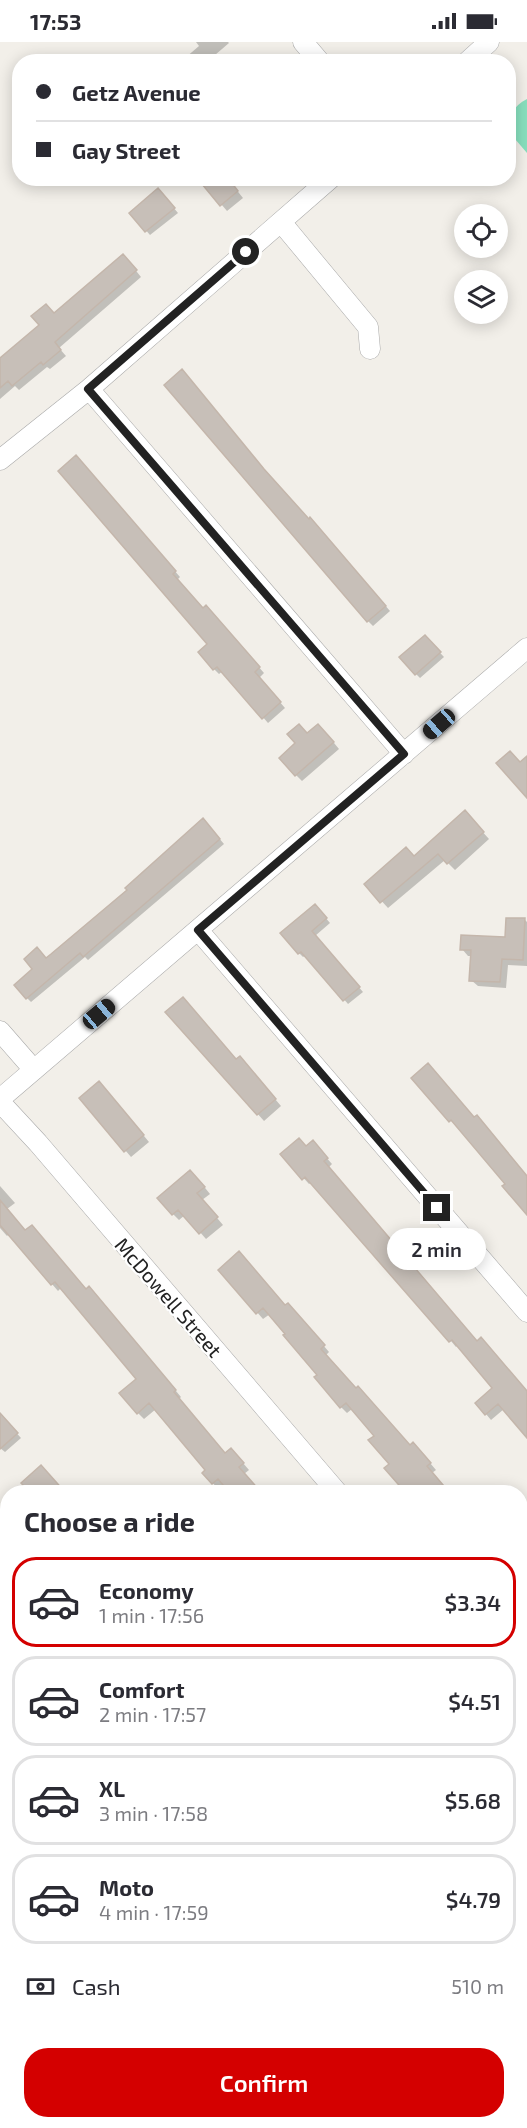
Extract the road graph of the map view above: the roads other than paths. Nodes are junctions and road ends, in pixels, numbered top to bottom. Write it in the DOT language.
graph roads {
  1 [pos="303,42"];
  2 [pos="489,42"];
  3 [pos="313,54"];
  4 [pos="475,54"];
  5 [pos="322,186"];
  6 [pos="281,222"];
  7 [pos="370,349"];
  8 [pos="88,389"];
  9 [pos="0,460"];
  10 [pos="527,648"];
  11 [pos="404,754"];
  12 [pos="198,930"];
  13 [pos="0,1031"];
  14 [pos="34,1070"];
  15 [pos="0,1100"];
  16 [pos="527,1312"];
  17 [pos="331,1485"];
  1 -- 3 [label="street"];
  2 -- 4 [label="street"];
  5 -- 6 [label="street"];
  6 -- 7 [label="street"];
  6 -- 8 [label="street"];
  8 -- 9 [label="street"];
  8 -- 11 [label="street"];
  10 -- 11 [label="street"];
  11 -- 12 [label="street"];
  12 -- 14 [label="street"];
  12 -- 16 [label="street"];
  13 -- 14 [label="street"];
  14 -- 15 [label="street"];
  15 -- 17 [label="street, McDowell Street"];
}
